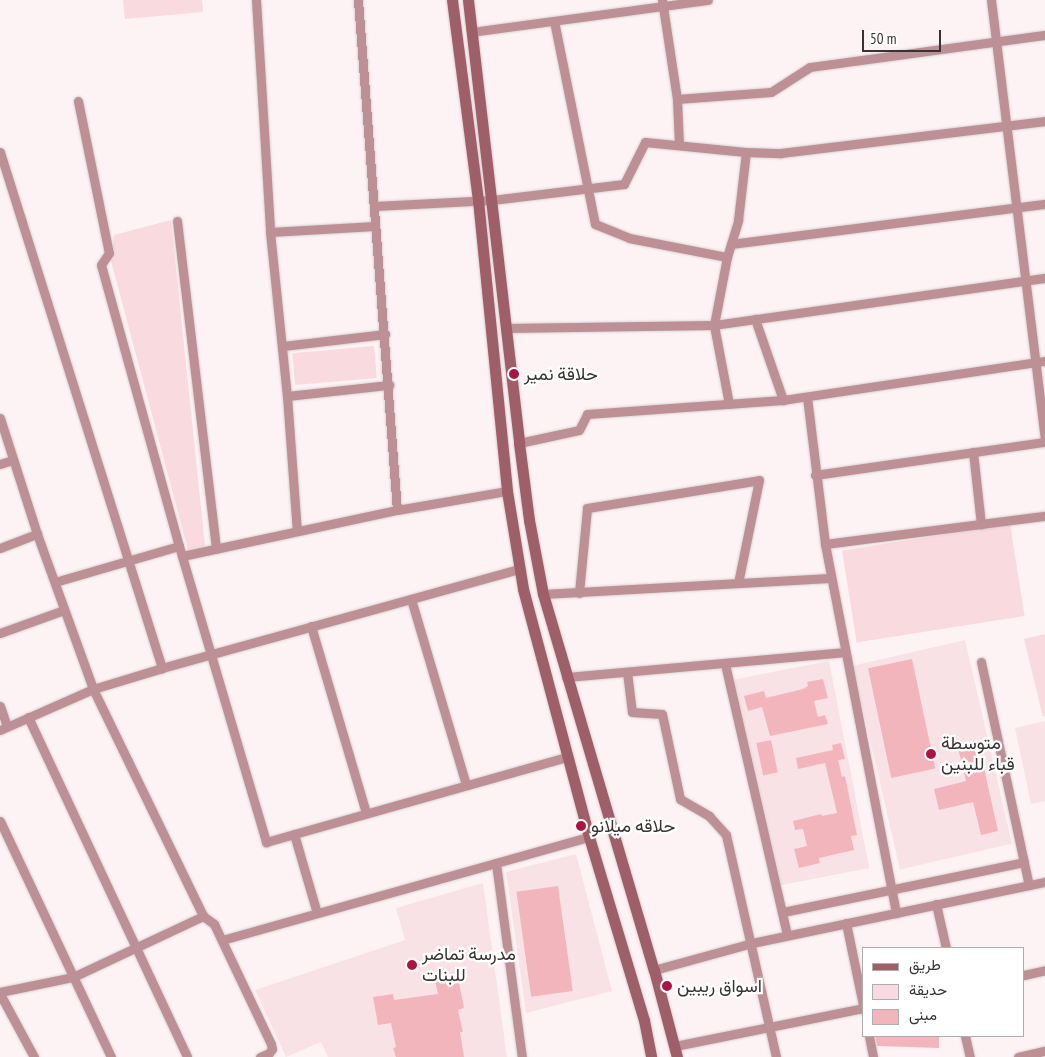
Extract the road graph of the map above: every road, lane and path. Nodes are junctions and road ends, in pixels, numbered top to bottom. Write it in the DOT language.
graph roads {
  1 [pos="256,0"];
  2 [pos="358,0"];
  3 [pos="452,0"];
  4 [pos="468,0"];
  5 [pos="708,0"];
  6 [pos="991,0"];
  7 [pos="662,3"];
  8 [pos="554,21"];
  9 [pos="471,32"];
  10 [pos="1045,35"];
  11 [pos="996,43"];
  12 [pos="677,100"];
  13 [pos="78,101"];
  14 [pos="1045,121"];
  15 [pos="1006,126"];
  16 [pos="679,144"];
  17 [pos="0,152"];
  18 [pos="746,152"];
  19 [pos="587,189"];
  20 [pos="478,200"];
  21 [pos="492,200"];
  22 [pos="1045,204"];
  23 [pos="375,206"];
  24 [pos="1016,209"];
  25 [pos="177,221"];
  26 [pos="375,226"];
  27 [pos="270,232"];
  28 [pos="731,244"];
  29 [pos="727,256"];
  30 [pos="1045,278"];
  31 [pos="1025,281"];
  32 [pos="755,319"];
  33 [pos="714,326"];
  34 [pos="505,328"];
  35 [pos="385,334"];
  36 [pos="283,346"];
  37 [pos="1040,362"];
  38 [pos="389,385"];
  39 [pos="287,396"];
  40 [pos="807,397"];
  41 [pos="783,400"];
  42 [pos="729,404"];
  43 [pos="0,418"];
  44 [pos="1045,441"];
  45 [pos="518,443"];
  46 [pos="973,452"];
  47 [pos="12,460"];
  48 [pos="0,464"];
  49 [pos="815,475"];
  50 [pos="507,491"];
  51 [pos="397,510"];
  52 [pos="1045,516"];
  53 [pos="981,525"];
  54 [pos="297,531"];
  55 [pos="37,534"];
  56 [pos="825,544"];
  57 [pos="179,546"];
  58 [pos="0,548"];
  59 [pos="216,549"];
  60 [pos="182,556"];
  61 [pos="128,559"];
  62 [pos="520,568"];
  63 [pos="830,578"];
  64 [pos="55,582"];
  65 [pos="738,583"];
  66 [pos="579,592"];
  67 [pos="543,594"];
  68 [pos="411,599"];
  69 [pos="64,610"];
  70 [pos="311,626"];
  71 [pos="0,633"];
  72 [pos="844,652"];
  73 [pos="211,654"];
  74 [pos="981,662"];
  75 [pos="725,664"];
  76 [pos="162,668"];
  77 [pos="627,672"];
  78 [pos="566,677"];
  79 [pos="93,689"];
  80 [pos="0,706"];
  81 [pos="28,717"];
  82 [pos="4,728"];
  83 [pos="567,757"];
  84 [pos="466,785"];
  85 [pos="366,813"];
  86 [pos="0,821"];
  87 [pos="294,834"];
  88 [pos="589,837"];
  89 [pos="1024,862"];
  90 [pos="496,863"];
  91 [pos="1045,882"];
  92 [pos="1029,885"];
  93 [pos="892,890"];
  94 [pos="936,904"];
  95 [pos="783,912"];
  96 [pos="896,913"];
  97 [pos="317,914"];
  98 [pos="203,916"];
  99 [pos="846,923"];
  100 [pos="787,935"];
  101 [pos="222,940"];
  102 [pos="752,942"];
  103 [pos="135,947"];
  104 [pos="946,947"];
  105 [pos="654,970"];
  106 [pos="1045,970"];
  107 [pos="1025,975"];
  108 [pos="73,977"];
  109 [pos="0,993"];
  110 [pos="862,999"];
  111 [pos="862,1008"];
  112 [pos="770,1027"];
  113 [pos="869,1037"];
  114 [pos="966,1037"];
  115 [pos="1045,1051"];
  116 [pos="676,1052"];
  117 [pos="34,1057"];
  118 [pos="111,1057"];
  119 [pos="187,1057"];
  120 [pos="262,1057"];
  121 [pos="522,1057"];
  122 [pos="651,1057"];
  123 [pos="776,1057"];
  124 [pos="873,1057"];
  125 [pos="970,1057"];
  126 [pos="1018,1057"];
  1 -- 27 [label="street"];
  2 -- 23 [label="street"];
  3 -- 20 [label="main road"];
  4 -- 9 [label="main road"];
  5 -- 7 [label="street"];
  6 -- 11 [label="street"];
  7 -- 8 [label="street"];
  7 -- 12 [label="street"];
  8 -- 9 [label="street"];
  8 -- 19 [label="street"];
  9 -- 21 [label="main road"];
  10 -- 11 [label="street"];
  11 -- 12 [label="street"];
  11 -- 15 [label="street"];
  12 -- 16 [label="street"];
  13 -- 57 [label="street"];
  14 -- 15 [label="street"];
  15 -- 18 [label="street"];
  15 -- 24 [label="street"];
  16 -- 18 [label="street"];
  16 -- 19 [label="street"];
  17 -- 61 [label="street"];
  18 -- 28 [label="street"];
  19 -- 21 [label="street"];
  19 -- 29 [label="street"];
  20 -- 21 [label="street"];
  20 -- 23 [label="street"];
  20 -- 50 [label="main road"];
  21 -- 34 [label="main road"];
  22 -- 24 [label="street"];
  23 -- 26 [label="street"];
  24 -- 28 [label="street"];
  24 -- 31 [label="street"];
  25 -- 59 [label="street"];
  26 -- 27 [label="street"];
  26 -- 35 [label="street"];
  27 -- 36 [label="street"];
  28 -- 29 [label="street"];
  29 -- 33 [label="street"];
  30 -- 31 [label="street"];
  31 -- 32 [label="street"];
  31 -- 37 [label="street"];
  32 -- 33 [label="street"];
  32 -- 41 [label="street"];
  33 -- 34 [label="street"];
  33 -- 42 [label="street"];
  34 -- 45 [label="main road"];
  35 -- 36 [label="street"];
  35 -- 38 [label="street"];
  36 -- 39 [label="street"];
  37 -- 40 [label="street"];
  37 -- 44 [label="street"];
  38 -- 39 [label="street"];
  38 -- 51 [label="street"];
  39 -- 54 [label="street"];
  40 -- 41 [label="street"];
  40 -- 49 [label="street"];
  41 -- 42 [label="street"];
  42 -- 45 [label="street"];
  43 -- 47 [label="street"];
  44 -- 46 [label="street"];
  45 -- 67 [label="main road"];
  46 -- 49 [label="street"];
  46 -- 53 [label="street"];
  47 -- 48 [label="street"];
  47 -- 55 [label="street"];
  49 -- 56 [label="street"];
  50 -- 51 [label="street"];
  50 -- 62 [label="main road"];
  51 -- 54 [label="street"];
  52 -- 53 [label="street"];
  53 -- 56 [label="street"];
  54 -- 59 [label="street"];
  55 -- 58 [label="street"];
  55 -- 64 [label="street"];
  56 -- 63 [label="street"];
  57 -- 60 [label="street"];
  57 -- 61 [label="street"];
  59 -- 60 [label="street"];
  60 -- 73 [label="street"];
  61 -- 64 [label="street"];
  61 -- 76 [label="street"];
  62 -- 68 [label="street"];
  62 -- 83 [label="main road"];
  63 -- 65 [label="street"];
  63 -- 72 [label="street"];
  64 -- 69 [label="street"];
  65 -- 66 [label="street"];
  65 -- 66 [label="street"];
  66 -- 67 [label="street"];
  67 -- 78 [label="main road"];
  68 -- 70 [label="street"];
  68 -- 84 [label="street"];
  69 -- 71 [label="street"];
  69 -- 79 [label="street"];
  70 -- 73 [label="street"];
  70 -- 85 [label="street"];
  72 -- 75 [label="street"];
  72 -- 93 [label="street"];
  73 -- 76 [label="street"];
  73 -- 87 [label="street"];
  74 -- 89 [label="street"];
  75 -- 77 [label="street"];
  75 -- 95 [label="street"];
  76 -- 79 [label="street"];
  77 -- 78 [label="street"];
  77 -- 102 [label="street"];
  78 -- 105 [label="main road"];
  79 -- 81 [label="street"];
  79 -- 98 [label="street"];
  80 -- 82 [label="street"];
  81 -- 82 [label="street"];
  81 -- 103 [label="street"];
  83 -- 84 [label="street"];
  83 -- 88 [label="main road"];
  84 -- 85 [label="street"];
  85 -- 87 [label="street"];
  86 -- 108 [label="street"];
  87 -- 97 [label="street"];
  88 -- 90 [label="street"];
  88 -- 122 [label="main road"];
  89 -- 92 [label="street"];
  89 -- 93 [label="street"];
  90 -- 97 [label="street"];
  90 -- 121 [label="street"];
  91 -- 92 [label="street"];
  92 -- 94 [label="street"];
  93 -- 95 [label="street"];
  93 -- 96 [label="street"];
  94 -- 96 [label="street"];
  94 -- 104 [label="street"];
  95 -- 100 [label="street"];
  96 -- 99 [label="street"];
  97 -- 101 [label="street"];
  98 -- 101 [label="street"];
  98 -- 103 [label="street"];
  99 -- 100 [label="street"];
  99 -- 110 [label="street"];
  100 -- 102 [label="street"];
  101 -- 120 [label="street"];
  102 -- 105 [label="street"];
  102 -- 112 [label="street"];
  103 -- 108 [label="street"];
  103 -- 119 [label="street"];
  105 -- 116 [label="main road"];
  106 -- 107 [label="street"];
  108 -- 109 [label="street"];
  108 -- 118 [label="street"];
  109 -- 117 [label="street"];
  111 -- 112 [label="street"];
  112 -- 116 [label="street"];
  112 -- 123 [label="street"];
  113 -- 124 [label="street"];
  114 -- 125 [label="street"];
  115 -- 126 [label="street"];
}
